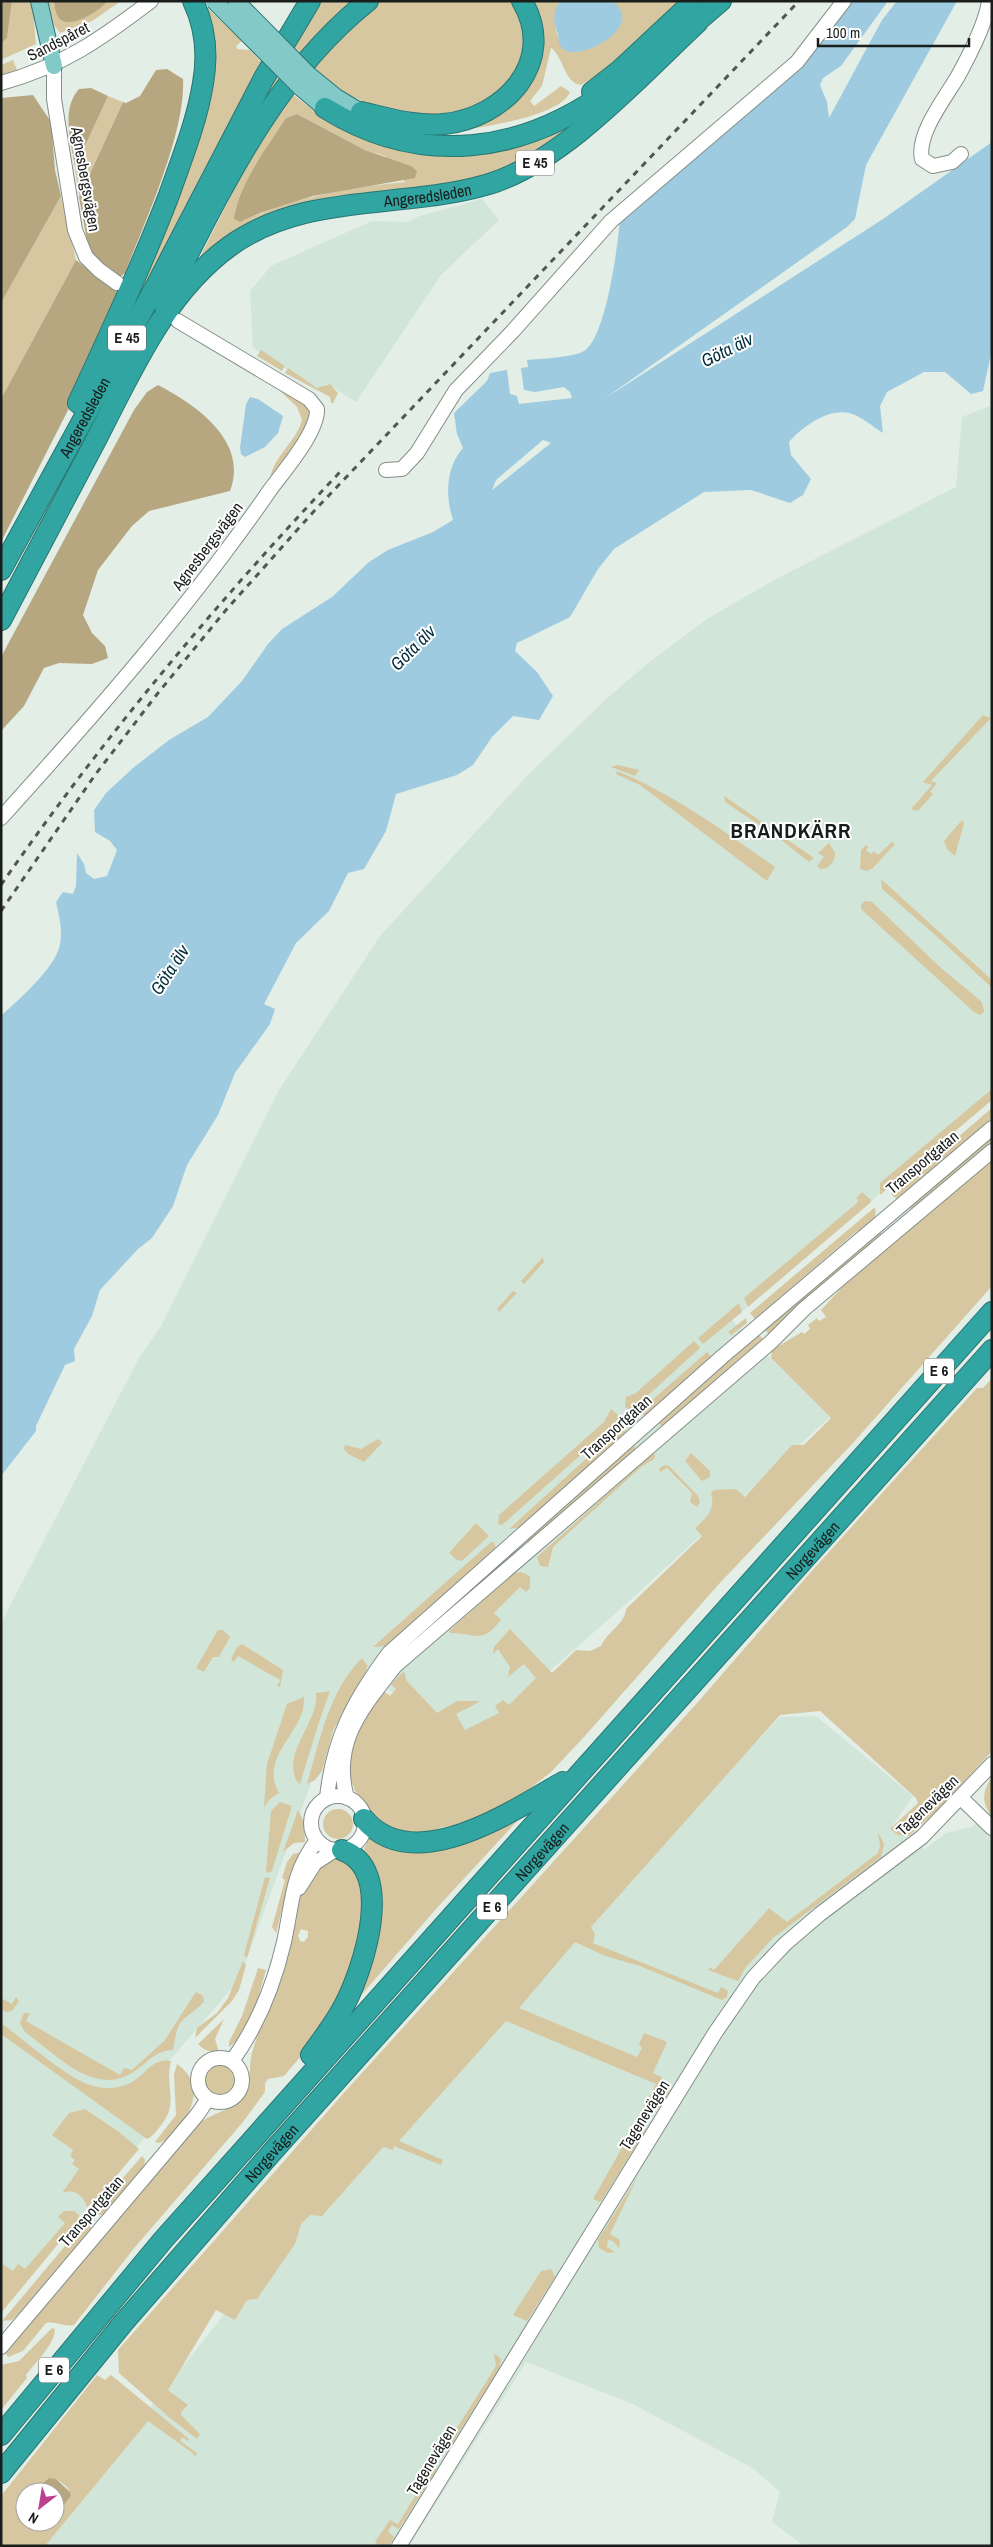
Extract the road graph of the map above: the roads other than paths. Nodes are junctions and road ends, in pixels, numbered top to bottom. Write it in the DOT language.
graph roads {
  1 [pos="39,1"];
  2 [pos="151,1"];
  3 [pos="214,1"];
  4 [pos="236,1"];
  5 [pos="310,1"];
  6 [pos="368,1"];
  7 [pos="522,1"];
  8 [pos="694,1"];
  9 [pos="721,1"];
  10 [pos="844,1"];
  11 [pos="989,1"];
  12 [pos="193,2"];
  13 [pos="696,23"];
  14 [pos="54,66"];
  15 [pos="304,81"];
  16 [pos="1,83"];
  17 [pos="325,108"];
  18 [pos="361,112"];
  19 [pos="961,154"];
  20 [pos="117,283"];
  21 [pos="178,321"];
  22 [pos="123,386"];
  23 [pos="386,470"];
  24 [pos="20,534"];
  25 [pos="1,570"];
  26 [pos="1,620"];
  27 [pos="1,818"];
  28 [pos="992,1128"];
  29 [pos="992,1152"];
  30 [pos="992,1312"];
  31 [pos="992,1350"];
  32 [pos="992,1764"];
  33 [pos="578,1773"];
  34 [pos="327,1798"];
  35 [pos="347,1798"];
  36 [pos="961,1798"];
  37 [pos="364,1819"];
  38 [pos="992,1828"];
  39 [pos="317,1840"];
  40 [pos="338,1850"];
  41 [pos="291,1904"];
  42 [pos="232,2061"];
  43 [pos="208,2099"];
  44 [pos="240,2152"];
  45 [pos="1,2347"];
  46 [pos="1,2435"];
  47 [pos="1,2473"];
  48 [pos="399,2546"];
  1 -- 14 [label="main road"];
  2 -- 14 [label="street, Sandspåret"];
  3 -- 15 [label="main road, bridge"];
  4 -- 15 [label="main road, bridge"];
  5 -- 24 [label="highway, Angeredsleden / E 45"];
  6 -- 22 [label="highway"];
  7 -- 18 [label="highway"];
  8 -- 18 [label="highway"];
  9 -- 13 [label="highway, E 45"];
  10 -- 23 [label="street"];
  11 -- 19 [label="street"];
  12 -- 24 [label="highway"];
  13 -- 17 [label="highway"];
  13 -- 22 [label="highway, Angeredsleden / E 45"];
  14 -- 16 [label="street, Sandspåret"];
  14 -- 20 [label="street, Agnesbergsvägen"];
  15 -- 17 [label="main road"];
  15 -- 18 [label="main road"];
  21 -- 27 [label="street, Agnesbergsvägen"];
  22 -- 26 [label="highway, Angeredsleden / E 45"];
  24 -- 25 [label="highway, Angeredsleden / E 45"];
  28 -- 34 [label="street, Transportgatan"];
  29 -- 35 [label="street"];
  30 -- 33 [label="highway, Norgevägen / E 6"];
  31 -- 47 [label="highway, Norgevägen / E 6"];
  32 -- 36 [label="street, Tagenevägen"];
  33 -- 37 [label="highway"];
  33 -- 44 [label="highway, Norgevägen / E 6"];
  34 -- 35 [label="street"];
  34 -- 39 [label="street"];
  35 -- 37 [label="street"];
  36 -- 38 [label="street"];
  36 -- 48 [label="street, Tagenevägen"];
  37 -- 40 [label="street"];
  39 -- 40 [label="street"];
  39 -- 41 [label="street"];
  40 -- 41 [label="street"];
  40 -- 44 [label="highway"];
  41 -- 42 [label="street"];
  42 -- 43 [label="street"];
  42 -- 43 [label="street"];
  43 -- 45 [label="street, Transportgatan"];
  44 -- 46 [label="highway, Norgevägen / E 6"];
}
